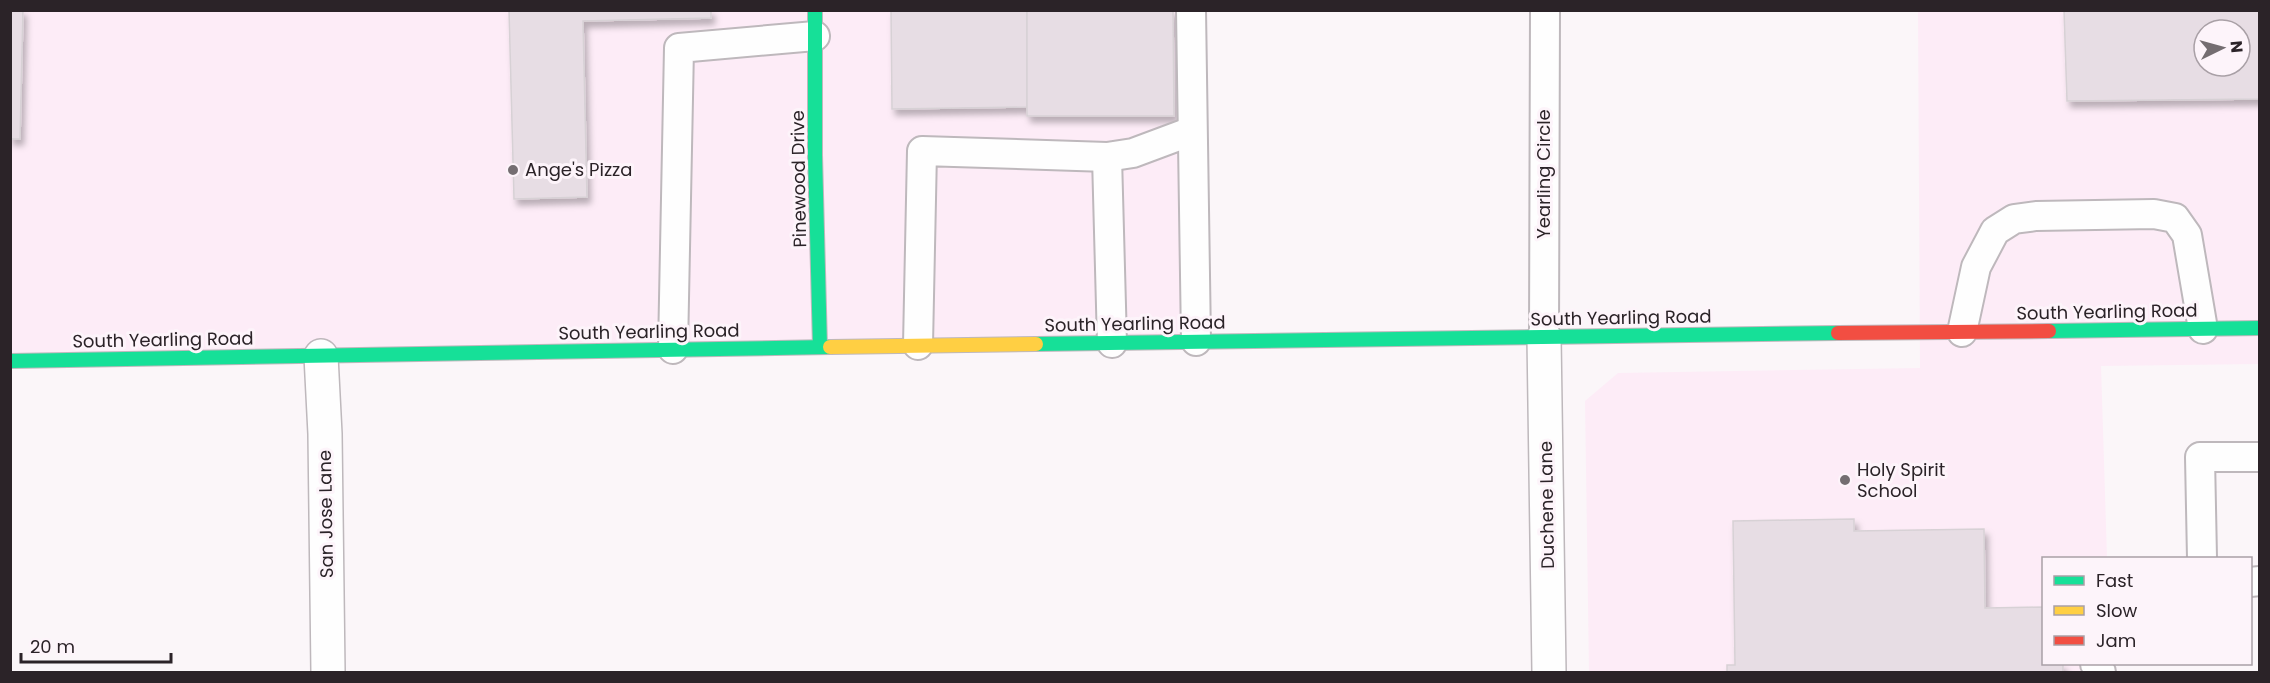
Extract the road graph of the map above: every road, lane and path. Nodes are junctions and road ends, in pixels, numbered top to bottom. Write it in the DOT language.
graph roads {
  1 [pos="1191,10"];
  2 [pos="1545,10"];
  3 [pos="815,23"];
  4 [pos="1192,131"];
  5 [pos="1107,157"];
  6 [pos="2259,328"];
  7 [pos="2203,329"];
  8 [pos="1962,332"];
  9 [pos="1544,337"];
  10 [pos="1196,341"];
  11 [pos="1112,343"];
  12 [pos="918,345"];
  13 [pos="820,347"];
  14 [pos="673,349"];
  15 [pos="321,356"];
  16 [pos="10,361"];
  17 [pos="2259,457"];
  18 [pos="2202,557"];
  19 [pos="328,672"];
  20 [pos="1549,672"];
  1 -- 4 [label="lane"];
  2 -- 9 [label="lane, Yearling Circle"];
  3 -- 13 [label="street, Pinewood Drive"];
  3 -- 14 [label="lane"];
  4 -- 5 [label="lane"];
  4 -- 10 [label="lane"];
  5 -- 11 [label="lane"];
  5 -- 12 [label="lane"];
  6 -- 7 [label="street, South Yearling Road"];
  7 -- 8 [label="street, South Yearling Road"];
  7 -- 8 [label="lane"];
  8 -- 9 [label="street, South Yearling Road"];
  9 -- 10 [label="street, South Yearling Road"];
  9 -- 20 [label="street, Duchene Lane"];
  10 -- 11 [label="street, South Yearling Road"];
  11 -- 12 [label="street, South Yearling Road"];
  12 -- 13 [label="street, South Yearling Road"];
  13 -- 14 [label="street, South Yearling Road"];
  14 -- 15 [label="street, South Yearling Road"];
  15 -- 16 [label="street, South Yearling Road"];
  15 -- 19 [label="street, San Jose Lane"];
  17 -- 18 [label="lane"];
}
